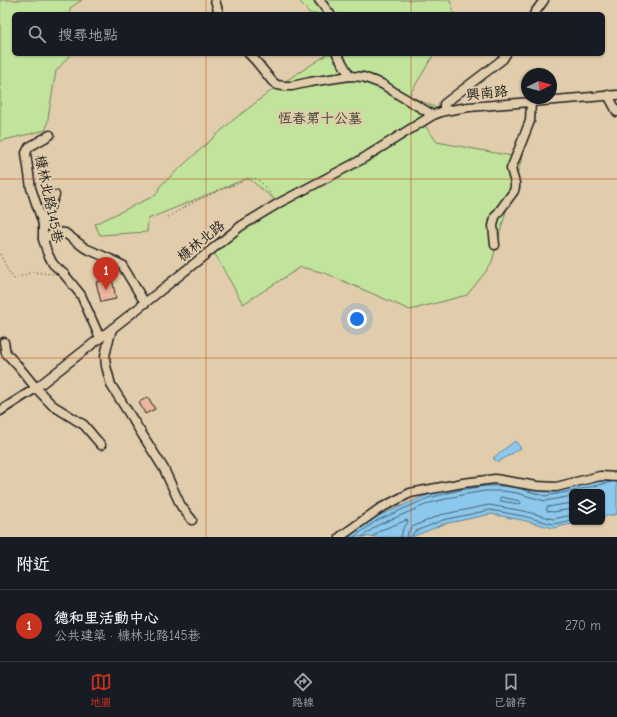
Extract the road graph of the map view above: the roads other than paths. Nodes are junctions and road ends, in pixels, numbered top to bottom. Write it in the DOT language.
graph roads {
  1 [pos="215,0"];
  2 [pos="319,0"];
  3 [pos="544,0"];
  4 [pos="218,12"];
  5 [pos="328,12"];
  6 [pos="535,12"];
  7 [pos="251,56"];
  8 [pos="338,56"];
  9 [pos="505,56"];
  10 [pos="350,76"];
  11 [pos="608,95"];
  12 [pos="617,95"];
  13 [pos="557,100"];
  14 [pos="521,103"];
  15 [pos="531,104"];
  16 [pos="444,111"];
  17 [pos="617,112"];
  18 [pos="433,115"];
  19 [pos="50,135"];
  20 [pos="55,194"];
  21 [pos="43,224"];
  22 [pos="43,239"];
  23 [pos="495,245"];
  24 [pos="145,303"];
  25 [pos="113,328"];
  26 [pos="100,338"];
  27 [pos="4,342"];
  28 [pos="36,388"];
  29 [pos="0,411"];
  30 [pos="101,445"];
  31 [pos="617,476"];
  32 [pos="192,520"];
  33 [pos="340,537"];
  1 -- 4 [label="street"];
  2 -- 5 [label="street"];
  3 -- 6 [label="street"];
  7 -- 10 [label="street"];
  8 -- 10 [label="street"];
  9 -- 16 [label="street"];
  10 -- 18 [label="street"];
  11 -- 12 [label="street, 興南路"];
  11 -- 13 [label="street, 興南路"];
  11 -- 17 [label="street"];
  14 -- 16 [label="street, 興南路"];
  15 -- 23 [label="street"];
  16 -- 18 [label="street, 興南路"];
  18 -- 24 [label="street, 槺林北路"];
  19 -- 21 [label="street, 槺林北路145巷"];
  20 -- 21 [label="street"];
  21 -- 22 [label="street, 槺林北路145巷"];
  22 -- 24 [label="street"];
  22 -- 26 [label="street, 槺林北路145巷"];
  24 -- 25 [label="street, 槺林北路"];
  25 -- 26 [label="street, 槺林北路"];
  25 -- 32 [label="street"];
  26 -- 28 [label="street, 槺林北路"];
  27 -- 28 [label="street"];
  28 -- 29 [label="street, 槺林北路"];
  28 -- 30 [label="street"];
  31 -- 33 [label="street"];
}
